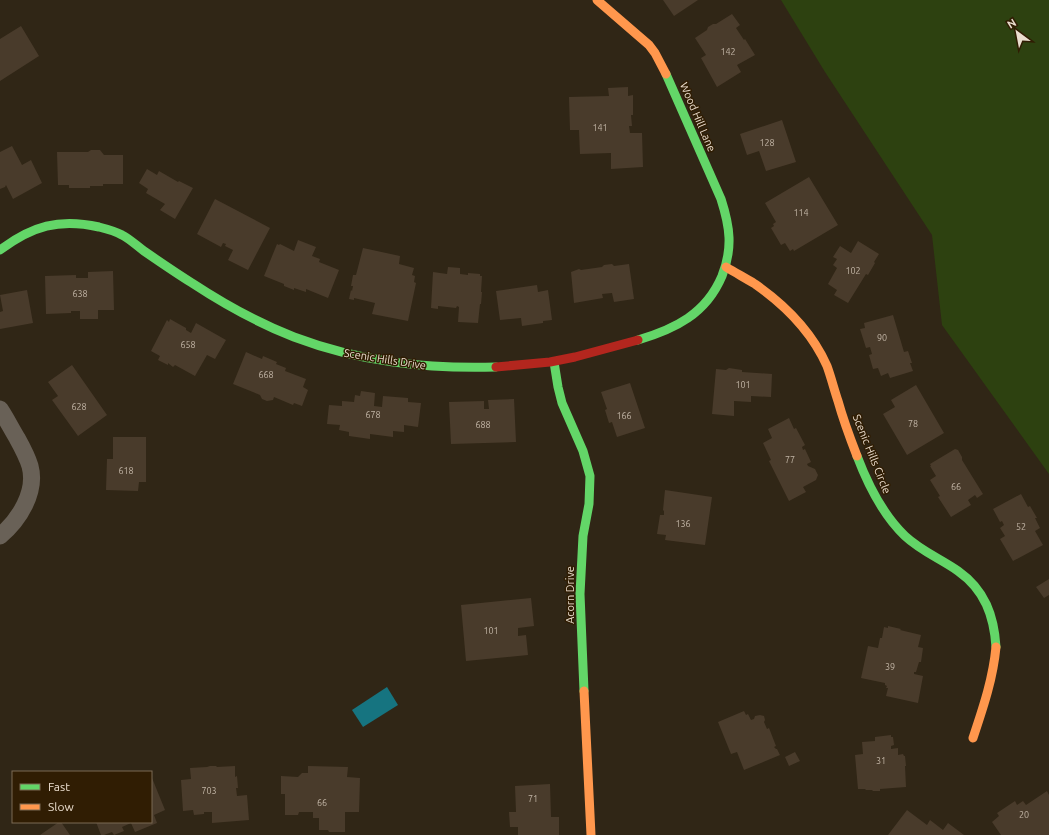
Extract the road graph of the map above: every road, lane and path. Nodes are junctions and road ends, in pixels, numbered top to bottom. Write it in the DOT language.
graph roads {
  1 [pos="597,0"];
  2 [pos="0,250"];
  3 [pos="726,267"];
  4 [pos="554,362"];
  5 [pos="0,409"];
  6 [pos="0,536"];
  7 [pos="973,738"];
  8 [pos="591,835"];
  1 -- 3 [label="street, Wood Hill Lane"];
  2 -- 4 [label="street, Scenic Hills Drive"];
  3 -- 4 [label="street, Scenic Hills Drive"];
  3 -- 7 [label="street, Scenic Hills Circle"];
  4 -- 8 [label="street, Acorn Drive"];
  5 -- 6 [label="street"];
}
